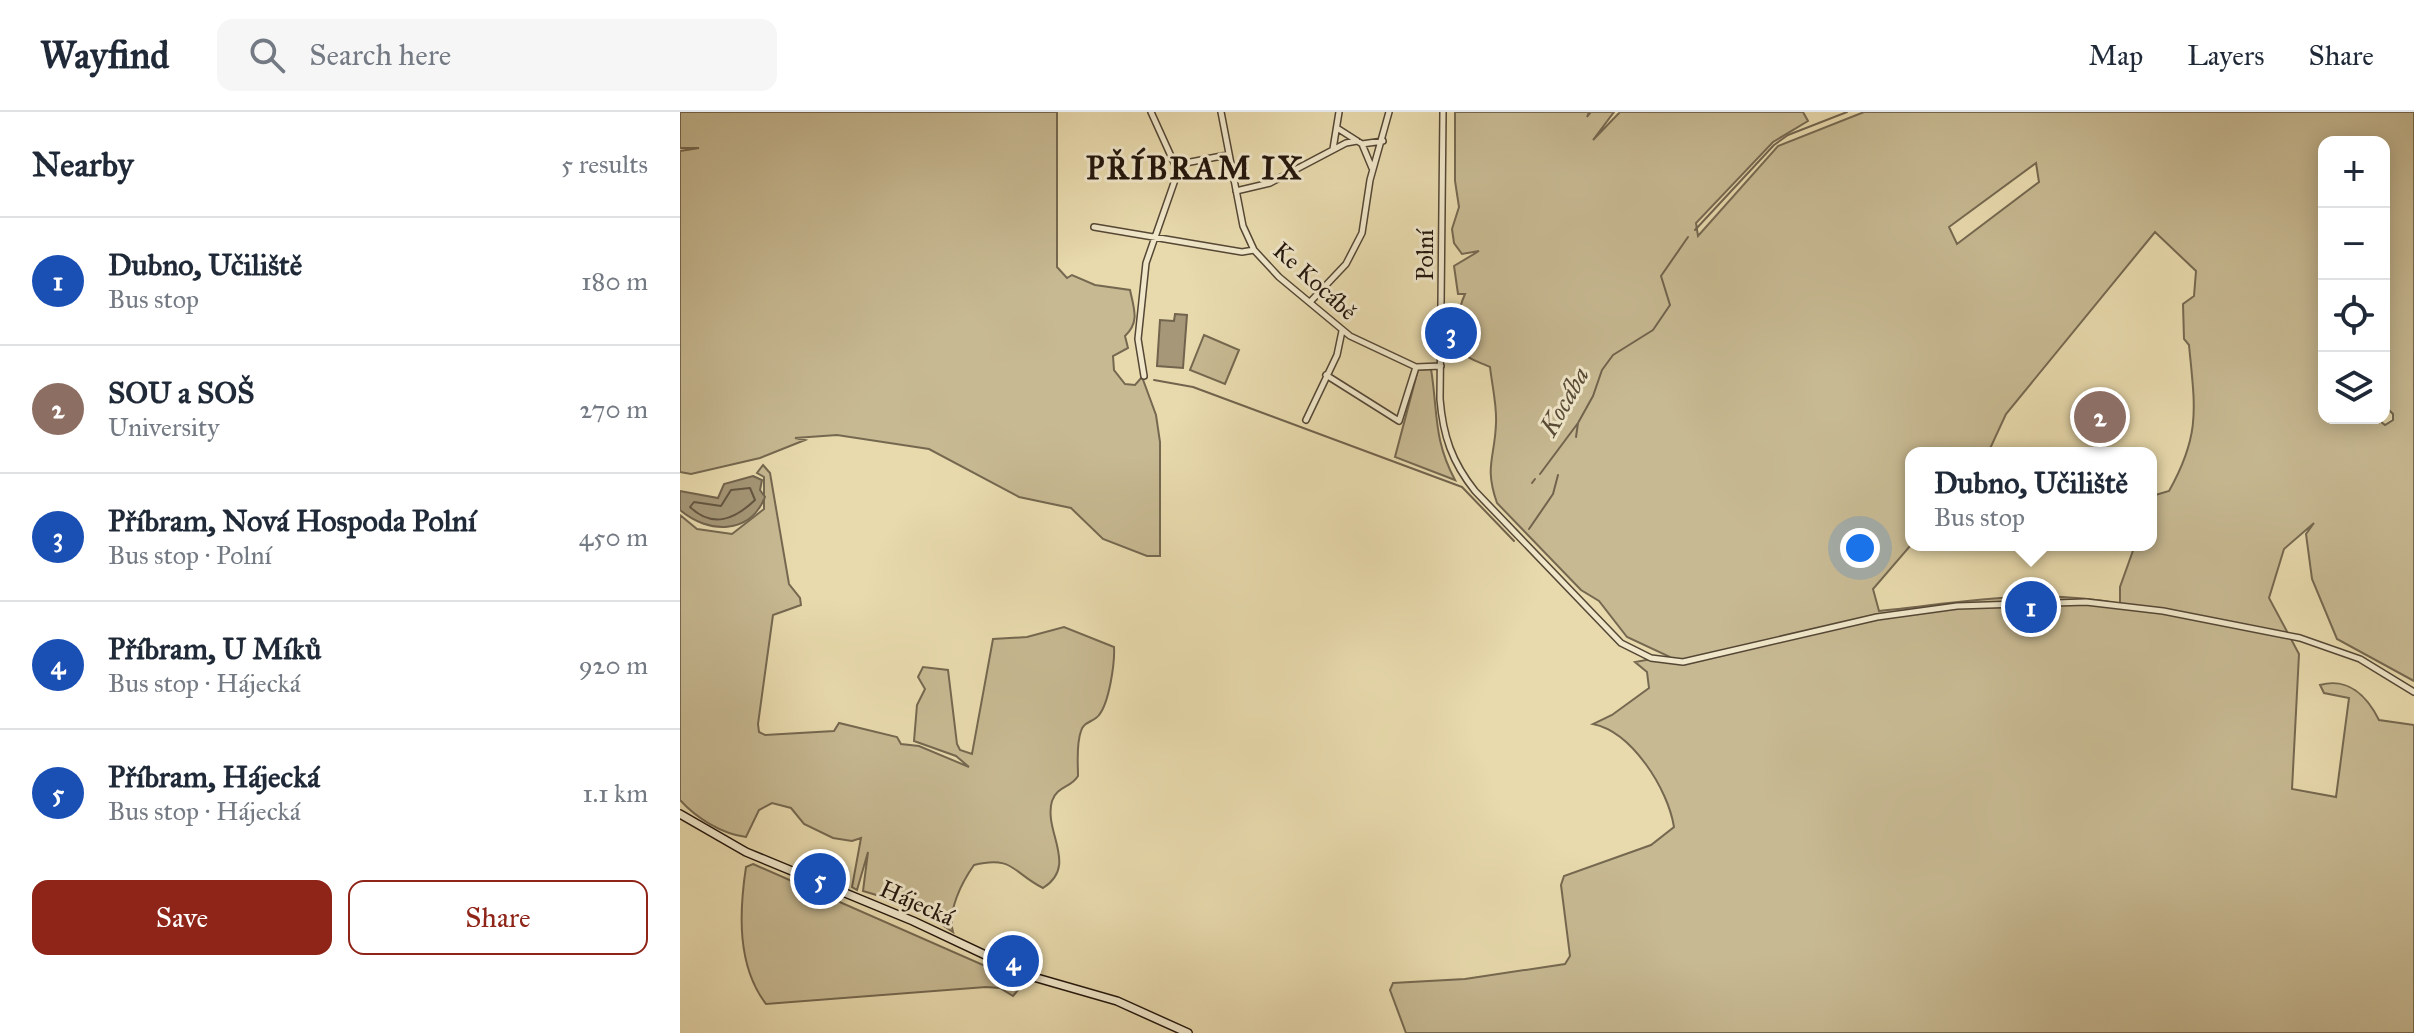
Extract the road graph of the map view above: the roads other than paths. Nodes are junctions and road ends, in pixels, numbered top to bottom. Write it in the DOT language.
graph roads {
  1 [pos="1151,112"];
  2 [pos="1221,112"];
  3 [pos="1339,112"];
  4 [pos="1389,112"];
  5 [pos="1443,112"];
  6 [pos="1337,128"];
  7 [pos="1383,141"];
  8 [pos="1360,142"];
  9 [pos="1333,149"];
  10 [pos="1227,155"];
  11 [pos="1175,165"];
  12 [pos="1373,170"];
  13 [pos="1236,191"];
  14 [pos="1094,227"];
  15 [pos="1155,238"];
  16 [pos="1254,250"];
  17 [pos="1311,301"];
  18 [pos="1342,331"];
  19 [pos="1441,366"];
  20 [pos="1416,367"];
  21 [pos="1326,375"];
  22 [pos="1144,376"];
  23 [pos="1306,420"];
  24 [pos="2414,692"];
  25 [pos="680,814"];
  26 [pos="1188,1033"];
  1 -- 11 [label="street"];
  2 -- 10 [label="street, Ke Kocábě"];
  3 -- 6 [label="street"];
  4 -- 7 [label="street"];
  5 -- 19 [label="street, Polní"];
  6 -- 8 [label="street"];
  6 -- 9 [label="street"];
  7 -- 8 [label="street"];
  7 -- 12 [label="street"];
  8 -- 9 [label="street"];
  8 -- 12 [label="street"];
  9 -- 13 [label="street"];
  10 -- 11 [label="street"];
  10 -- 13 [label="street, Ke Kocábě"];
  11 -- 15 [label="street"];
  12 -- 17 [label="street"];
  13 -- 16 [label="street, Ke Kocábě"];
  14 -- 15 [label="street"];
  15 -- 16 [label="street"];
  15 -- 22 [label="street"];
  16 -- 17 [label="street, Ke Kocábě"];
  17 -- 18 [label="street, Ke Kocábě"];
  18 -- 20 [label="street, Ke Kocábě"];
  18 -- 21 [label="street"];
  19 -- 20 [label="street, Ke Kocábě"];
  19 -- 24 [label="street, Polní"];
  20 -- 21 [label="street"];
  21 -- 23 [label="street"];
  25 -- 26 [label="main road, Hájecká"];
}
